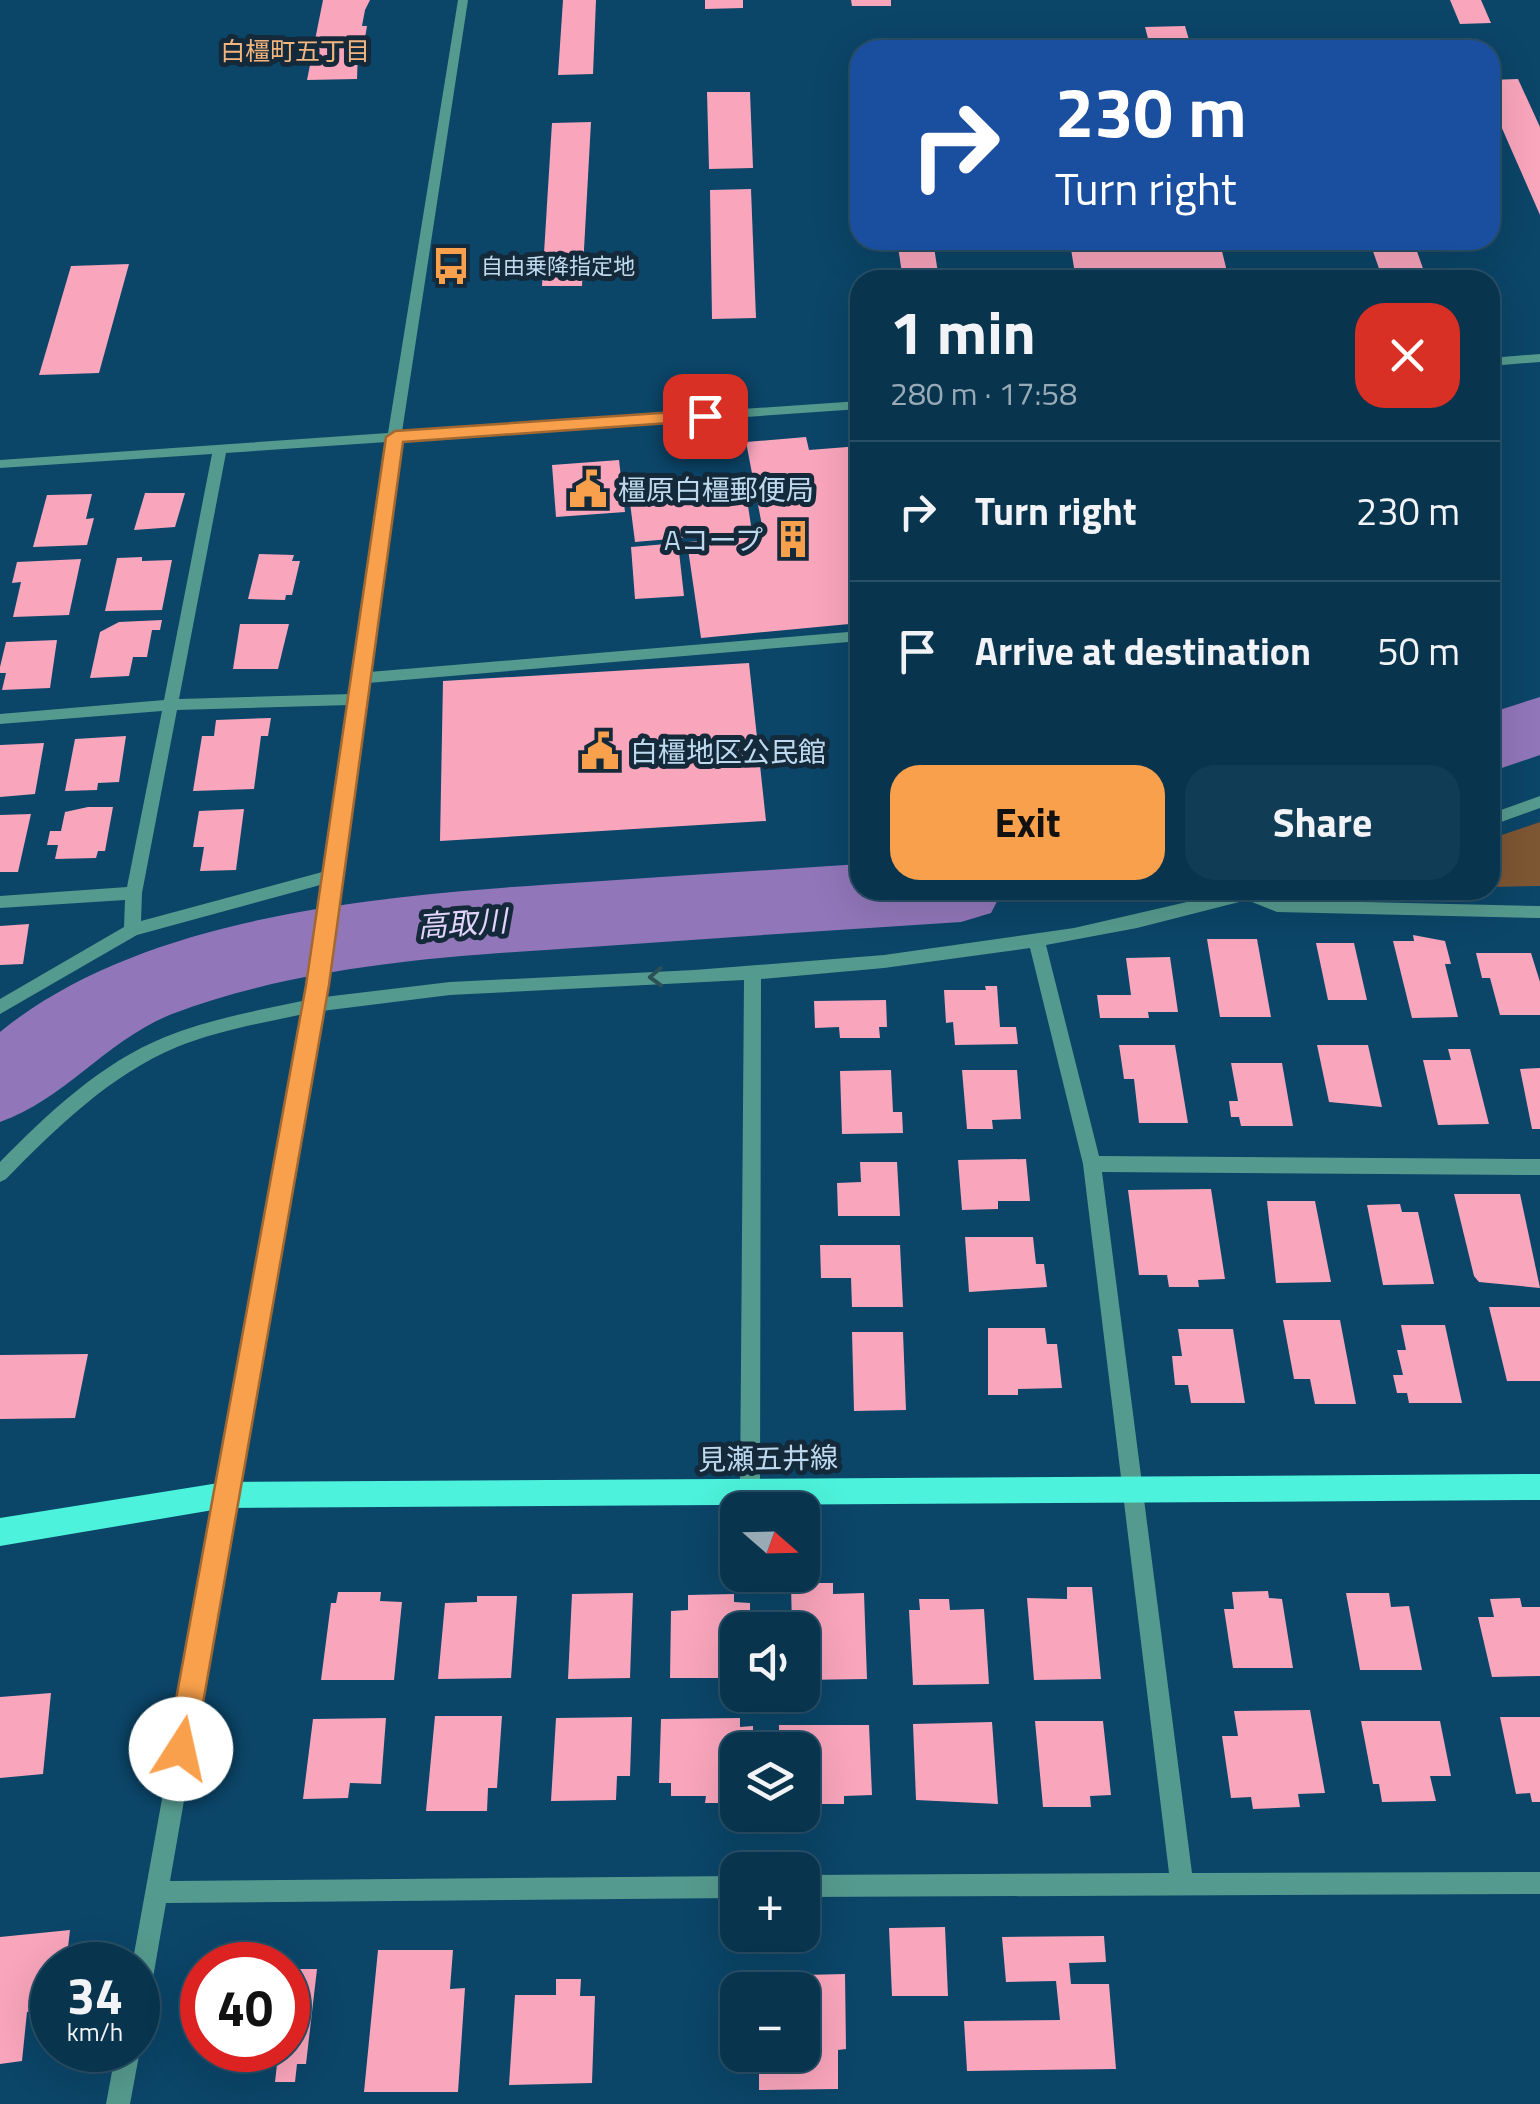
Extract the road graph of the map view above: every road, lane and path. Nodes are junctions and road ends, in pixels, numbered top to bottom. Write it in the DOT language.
graph roads {
  1 [pos="463,0"];
  2 [pos="1540,358"];
  3 [pos="1500,361"];
  4 [pos="850,406"];
  5 [pos="395,437"];
  6 [pos="220,450"];
  7 [pos="0,464"];
  8 [pos="850,637"];
  9 [pos="359,678"];
  10 [pos="356,698"];
  11 [pos="173,706"];
  12 [pos="0,719"];
  13 [pos="1540,802"];
  14 [pos="1500,816"];
  15 [pos="333,874"];
  16 [pos="134,893"];
  17 [pos="1220,900"];
  18 [pos="1268,900"];
  19 [pos="0,902"];
  20 [pos="1540,912"];
  21 [pos="132,930"];
  22 [pos="1037,942"];
  23 [pos="753,974"];
  24 [pos="315,995"];
  25 [pos="0,1007"];
  26 [pos="1092,1164"];
  27 [pos="1540,1167"];
  28 [pos="0,1174"];
  29 [pos="1130,1487"];
  30 [pos="1540,1487"];
  31 [pos="750,1490"];
  32 [pos="224,1494"];
  33 [pos="0,1532"];
  34 [pos="1182,1883"];
  35 [pos="1540,1883"];
  36 [pos="820,1886"];
  37 [pos="720,1887"];
  38 [pos="156,1892"];
  39 [pos="147,1942"];
  40 [pos="124,2072"];
  41 [pos="118,2104"];
  1 -- 5 [label="street"];
  2 -- 3 [label="street"];
  4 -- 5 [label="street"];
  5 -- 6 [label="street"];
  5 -- 9 [label="street"];
  6 -- 7 [label="street"];
  6 -- 11 [label="street"];
  8 -- 9 [label="street"];
  9 -- 10 [label="street"];
  10 -- 11 [label="street"];
  10 -- 15 [label="street"];
  11 -- 12 [label="street"];
  11 -- 16 [label="street"];
  13 -- 14 [label="street"];
  15 -- 21 [label="street"];
  15 -- 24 [label="street"];
  16 -- 19 [label="street"];
  16 -- 21 [label="street"];
  17 -- 22 [label="street"];
  18 -- 20 [label="street"];
  21 -- 25 [label="street"];
  22 -- 23 [label="street"];
  22 -- 26 [label="street"];
  23 -- 24 [label="street, one-way"];
  23 -- 31 [label="street"];
  24 -- 28 [label="street"];
  24 -- 32 [label="street"];
  26 -- 27 [label="street"];
  26 -- 29 [label="street"];
  29 -- 30 [label="main road, 見瀬五井線"];
  29 -- 31 [label="main road, 見瀬五井線"];
  29 -- 34 [label="street"];
  31 -- 32 [label="main road, 見瀬五井線"];
  32 -- 33 [label="main road, 見瀬五井線"];
  32 -- 38 [label="street"];
  34 -- 35 [label="street"];
  34 -- 36 [label="street"];
  37 -- 38 [label="street"];
  38 -- 39 [label="street"];
  40 -- 41 [label="street"];
}
